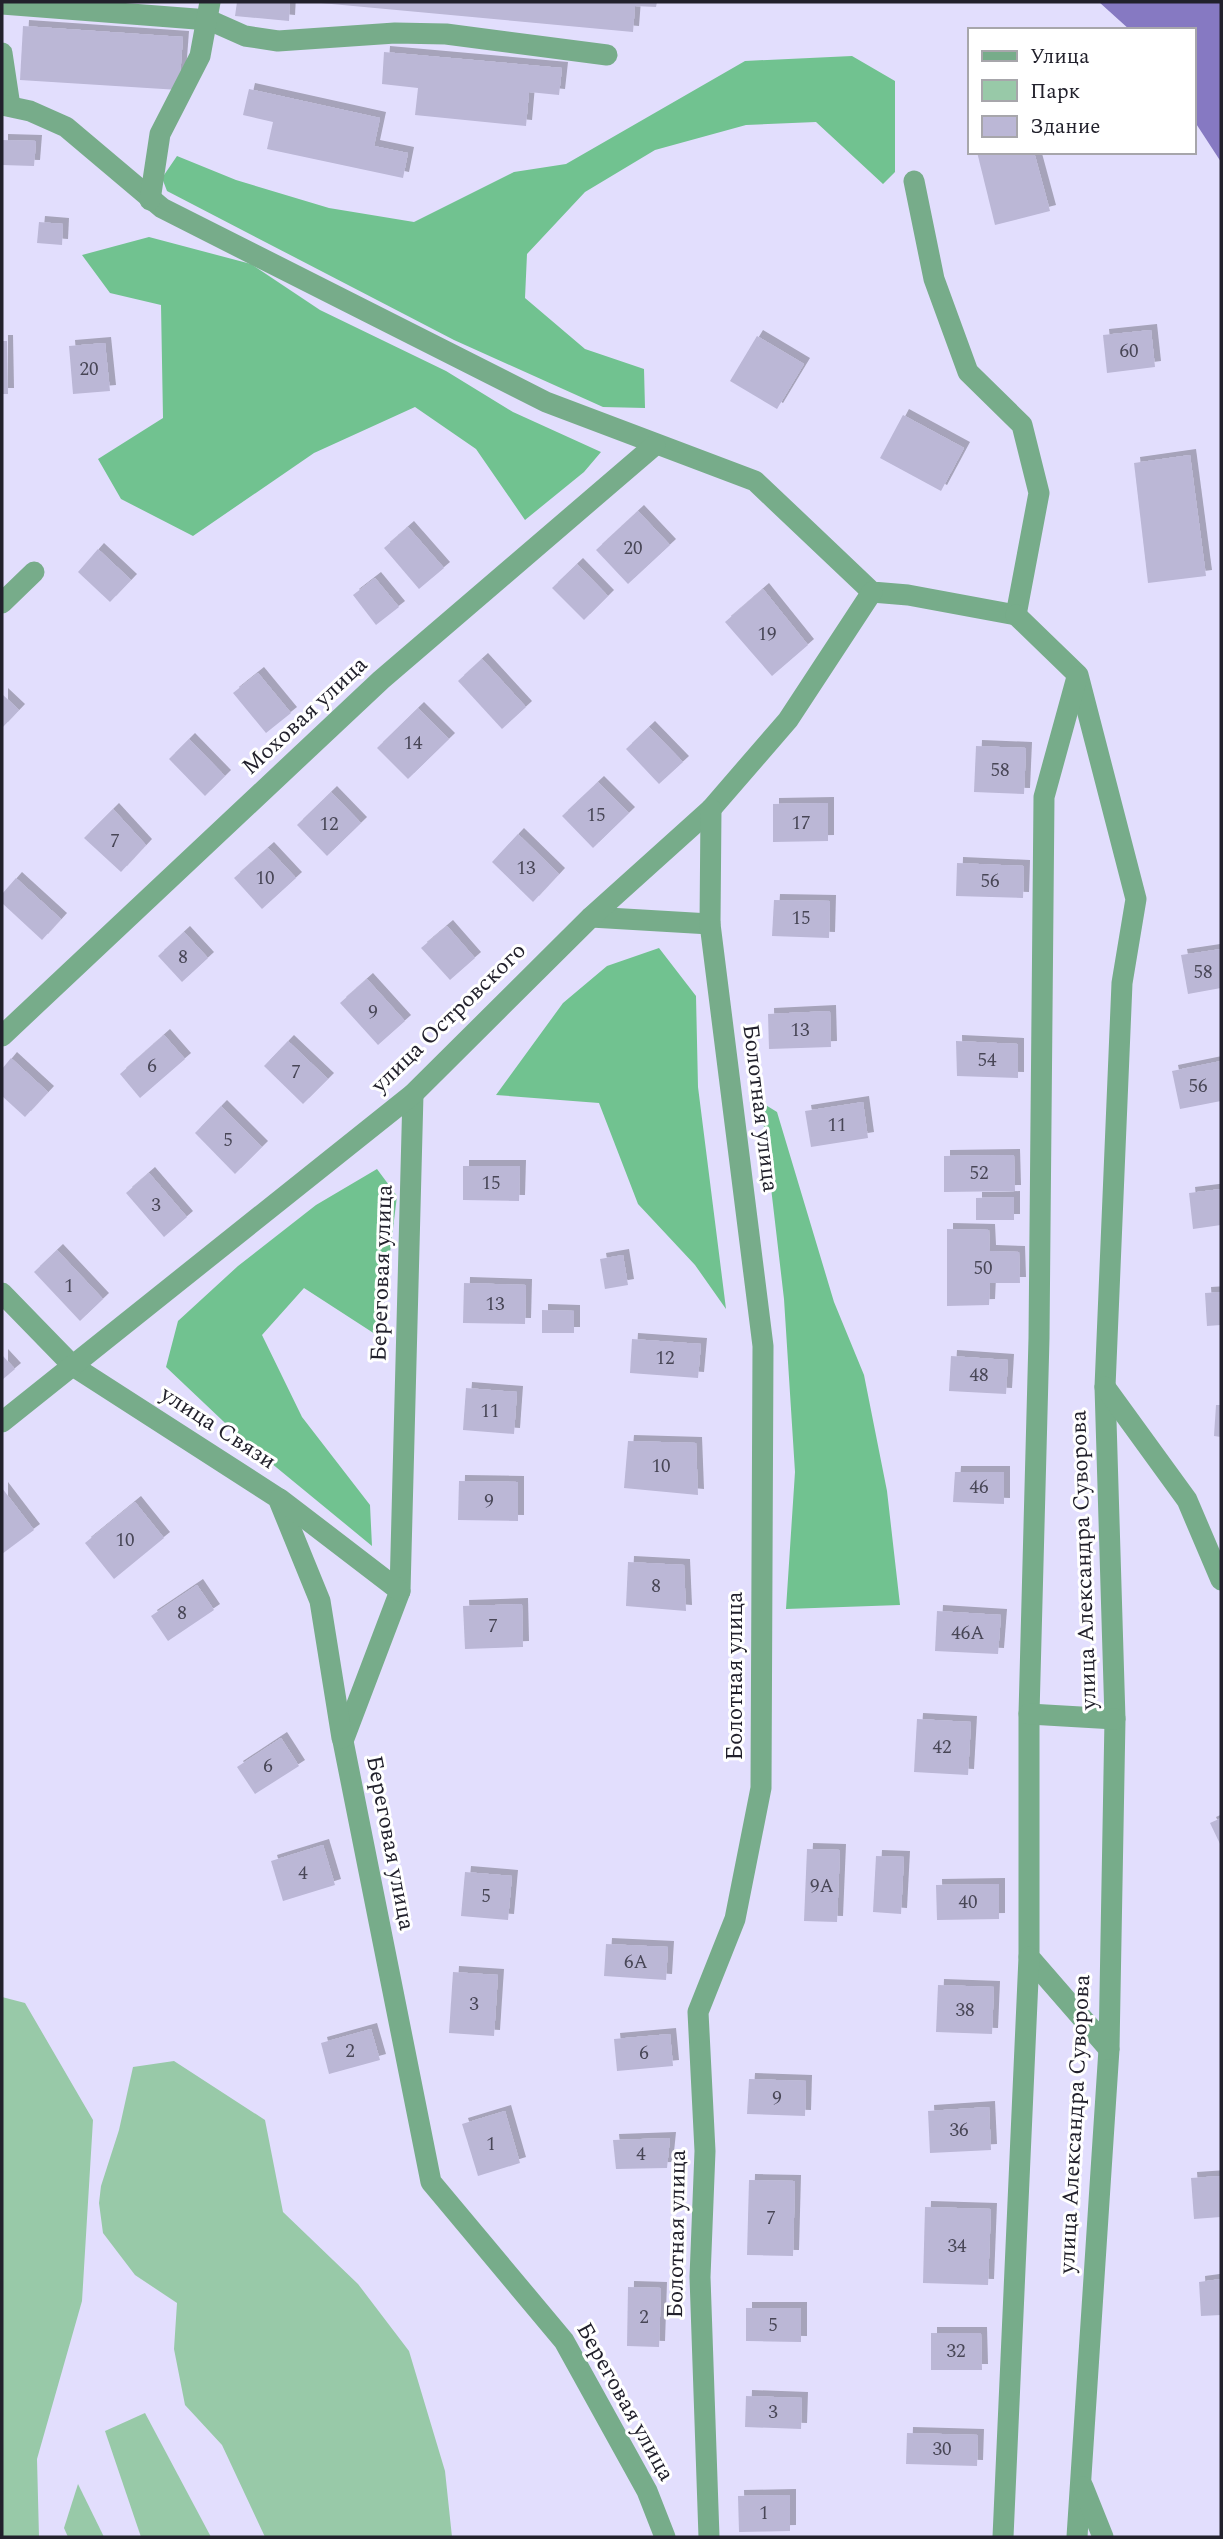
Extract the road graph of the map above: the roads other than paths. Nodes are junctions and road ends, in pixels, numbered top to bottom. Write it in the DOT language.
graph roads {
  1 [pos="2,4"];
  2 [pos="210,11"];
  3 [pos="2,53"];
  4 [pos="607,55"];
  5 [pos="6,106"];
  6 [pos="914,181"];
  7 [pos="150,200"];
  8 [pos="655,445"];
  9 [pos="33,572"];
  10 [pos="872,592"];
  11 [pos="2,603"];
  12 [pos="1016,615"];
  13 [pos="1078,675"];
  14 [pos="710,809"];
  15 [pos="591,917"];
  16 [pos="710,924"];
  17 [pos="2,1036"];
  18 [pos="413,1094"];
  19 [pos="2,1293"];
  20 [pos="73,1366"];
  21 [pos="1105,1387"];
  22 [pos="2,1422"];
  23 [pos="278,1498"];
  24 [pos="1221,1580"];
  25 [pos="400,1591"];
  26 [pos="1029,1714"];
  27 [pos="1115,1719"];
  28 [pos="342,1741"];
  29 [pos="1029,1957"];
  30 [pos="1108,2049"];
  31 [pos="1080,2478"];
  32 [pos="665,2537"];
  33 [pos="709,2537"];
  34 [pos="1003,2537"];
  35 [pos="1077,2537"];
  36 [pos="1103,2537"];
  1 -- 2 [label="street"];
  2 -- 4 [label="street"];
  2 -- 7 [label="street"];
  3 -- 5 [label="street"];
  5 -- 7 [label="street"];
  6 -- 12 [label="street"];
  7 -- 8 [label="street"];
  8 -- 10 [label="street"];
  8 -- 17 [label="street, Моховая улица"];
  9 -- 11 [label="street"];
  10 -- 12 [label="street"];
  10 -- 14 [label="street, улица Островского"];
  12 -- 13 [label="street"];
  13 -- 21 [label="street, улица Александра Суворова"];
  13 -- 26 [label="street"];
  14 -- 15 [label="street, улица Островского"];
  14 -- 16 [label="street, Болотная улица"];
  15 -- 16 [label="street"];
  15 -- 18 [label="street, улица Островского"];
  16 -- 33 [label="street, Болотная улица"];
  18 -- 20 [label="street, улица Островского"];
  18 -- 25 [label="street, Береговая улица"];
  19 -- 20 [label="street, улица Связи"];
  20 -- 22 [label="street, улица Островского"];
  20 -- 23 [label="street, улица Связи"];
  21 -- 24 [label="street"];
  21 -- 27 [label="street, улица Александра Суворова"];
  23 -- 25 [label="street"];
  23 -- 28 [label="street, улица Связи"];
  25 -- 28 [label="street, Береговая улица"];
  26 -- 27 [label="street"];
  26 -- 29 [label="street"];
  27 -- 30 [label="street, улица Александра Суворова"];
  28 -- 32 [label="street, Береговая улица"];
  29 -- 30 [label="street"];
  29 -- 34 [label="street"];
  30 -- 31 [label="street, улица Александра Суворова"];
  31 -- 35 [label="street, улица Александра Суворова"];
  31 -- 36 [label="street"];
}
